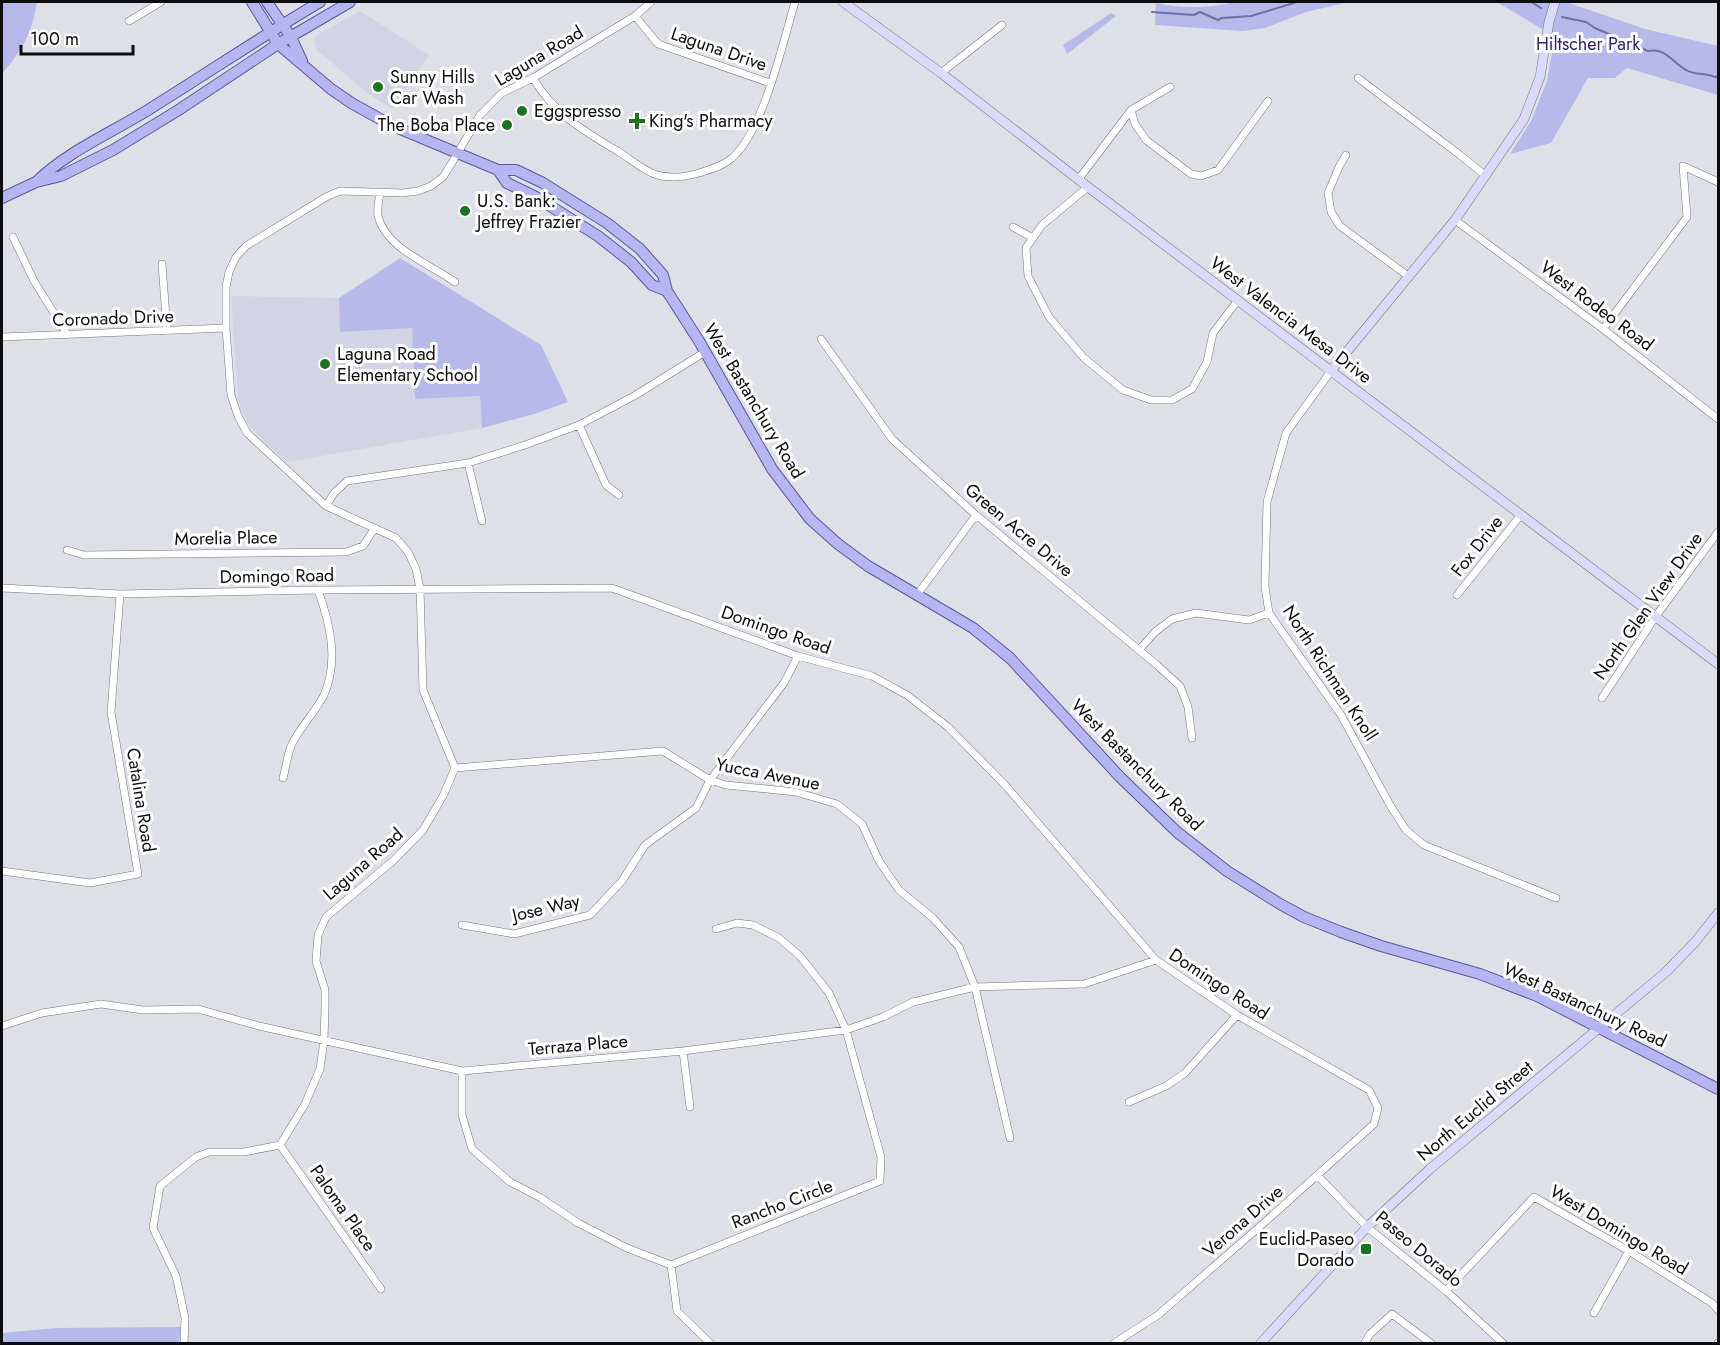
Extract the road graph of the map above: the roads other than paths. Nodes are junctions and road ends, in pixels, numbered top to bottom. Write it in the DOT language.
graph roads {
  1 [pos="161,2"];
  2 [pos="252,2"];
  3 [pos="267,2"];
  4 [pos="320,2"];
  5 [pos="350,2"];
  6 [pos="651,2"];
  7 [pos="795,2"];
  8 [pos="843,2"];
  9 [pos="1554,2"];
  10 [pos="634,16"];
  11 [pos="129,21"];
  12 [pos="281,24"];
  13 [pos="1002,25"];
  14 [pos="270,33"];
  15 [pos="291,37"];
  16 [pos="278,44"];
  17 [pos="303,64"];
  18 [pos="941,73"];
  19 [pos="533,78"];
  20 [pos="1358,78"];
  21 [pos="770,83"];
  22 [pos="1170,87"];
  23 [pos="1268,101"];
  24 [pos="1131,110"];
  25 [pos="459,153"];
  26 [pos="1346,155"];
  27 [pos="498,170"];
  28 [pos="1486,176"];
  29 [pos="1078,180"];
  30 [pos="36,182"];
  31 [pos="1719,182"];
  32 [pos="1088,187"];
  33 [pos="380,192"];
  34 [pos="2,198"];
  35 [pos="1455,220"];
  36 [pos="1013,227"];
  37 [pos="13,237"];
  38 [pos="1033,238"];
  39 [pos="162,264"];
  40 [pos="1408,276"];
  41 [pos="456,282"];
  42 [pos="667,291"];
  43 [pos="1238,300"];
  44 [pos="226,328"];
  45 [pos="1603,329"];
  46 [pos="167,331"];
  47 [pos="67,334"];
  48 [pos="2,337"];
  49 [pos="821,339"];
  50 [pos="705,352"];
  51 [pos="1331,371"];
  52 [pos="1719,419"];
  53 [pos="579,425"];
  54 [pos="468,463"];
  55 [pos="619,495"];
  56 [pos="326,506"];
  57 [pos="976,515"];
  58 [pos="1521,516"];
  59 [pos="482,521"];
  60 [pos="375,528"];
  61 [pos="1719,531"];
  62 [pos="67,550"];
  63 [pos="2,588"];
  64 [pos="420,589"];
  65 [pos="318,590"];
  66 [pos="120,594"];
  67 [pos="917,595"];
  68 [pos="1457,596"];
  69 [pos="1269,613"];
  70 [pos="1656,616"];
  71 [pos="1139,650"];
  72 [pos="798,656"];
  73 [pos="1719,664"];
  74 [pos="1602,698"];
  75 [pos="1192,738"];
  76 [pos="455,768"];
  77 [pos="283,778"];
  78 [pos="710,780"];
  79 [pos="2,871"];
  80 [pos="1556,898"];
  81 [pos="1719,913"];
  82 [pos="462,925"];
  83 [pos="716,929"];
  84 [pos="1156,960"];
  85 [pos="975,987"];
  86 [pos="1237,1016"];
  87 [pos="2,1026"];
  88 [pos="1599,1027"];
  89 [pos="846,1030"];
  90 [pos="324,1040"];
  91 [pos="683,1051"];
  92 [pos="462,1071"];
  93 [pos="1719,1089"];
  94 [pos="1129,1102"];
  95 [pos="690,1107"];
  96 [pos="1378,1108"];
  97 [pos="1010,1138"];
  98 [pos="280,1145"];
  99 [pos="1317,1175"];
  100 [pos="1367,1227"];
  101 [pos="1629,1251"];
  102 [pos="671,1265"];
  103 [pos="381,1289"];
  104 [pos="1446,1291"];
  105 [pos="1719,1310"];
  106 [pos="1594,1313"];
  107 [pos="184,1344"];
  108 [pos="711,1344"];
  109 [pos="1113,1344"];
  110 [pos="1260,1344"];
  111 [pos="1364,1344"];
  112 [pos="1432,1344"];
  113 [pos="1504,1344"];
  1 -- 11 [label="street"];
  2 -- 14 [label="main road, West Bastanchury Road"];
  3 -- 12 [label="main road"];
  4 -- 12 [label="main road"];
  5 -- 15 [label="main road"];
  6 -- 10 [label="street, Laguna Road"];
  7 -- 21 [label="street"];
  8 -- 18 [label="street, West Valencia Mesa Drive"];
  9 -- 28 [label="street, North Richman Knoll"];
  10 -- 19 [label="street, Laguna Road"];
  10 -- 21 [label="street, Laguna Drive"];
  12 -- 14 [label="main road"];
  12 -- 15 [label="main road"];
  13 -- 18 [label="street"];
  14 -- 16 [label="main road, West Bastanchury Road"];
  14 -- 30 [label="main road"];
  15 -- 16 [label="main road"];
  15 -- 17 [label="main road"];
  16 -- 17 [label="main road, West Bastanchury Road"];
  16 -- 30 [label="main road"];
  17 -- 25 [label="main road, West Bastanchury Road"];
  18 -- 29 [label="street, West Valencia Mesa Drive"];
  19 -- 21 [label="street"];
  19 -- 25 [label="street, Laguna Road"];
  20 -- 28 [label="street"];
  22 -- 24 [label="street"];
  23 -- 24 [label="street"];
  24 -- 29 [label="street"];
  25 -- 27 [label="main road, West Bastanchury Road"];
  25 -- 33 [label="street, Laguna Road"];
  26 -- 40 [label="street"];
  27 -- 42 [label="main road, West Bastanchury Road"];
  27 -- 42 [label="main road, West Bastanchury Road"];
  28 -- 35 [label="street, North Richman Knoll"];
  29 -- 32 [label="street, West Valencia Mesa Drive"];
  30 -- 34 [label="main road"];
  31 -- 45 [label="street"];
  32 -- 38 [label="street"];
  32 -- 43 [label="street, West Valencia Mesa Drive"];
  33 -- 41 [label="street"];
  33 -- 44 [label="street, Laguna Road"];
  35 -- 40 [label="street, North Richman Knoll"];
  35 -- 45 [label="street, West Rodeo Road"];
  36 -- 38 [label="street"];
  37 -- 47 [label="street"];
  38 -- 43 [label="street"];
  39 -- 46 [label="street"];
  40 -- 51 [label="street, North Richman Knoll"];
  42 -- 50 [label="main road, West Bastanchury Road"];
  43 -- 51 [label="street, West Valencia Mesa Drive"];
  44 -- 46 [label="street, Coronado Drive"];
  44 -- 56 [label="street"];
  45 -- 52 [label="street, West Rodeo Road"];
  46 -- 47 [label="street, Coronado Drive"];
  47 -- 48 [label="street, Coronado Drive"];
  49 -- 57 [label="street, Green Acre Drive"];
  50 -- 53 [label="street"];
  50 -- 67 [label="main road, West Bastanchury Road"];
  51 -- 58 [label="street, West Valencia Mesa Drive"];
  51 -- 69 [label="street, North Richman Knoll"];
  53 -- 54 [label="street"];
  53 -- 55 [label="street"];
  54 -- 56 [label="street"];
  54 -- 59 [label="street"];
  56 -- 60 [label="street"];
  57 -- 67 [label="street"];
  57 -- 71 [label="street, Green Acre Drive"];
  58 -- 68 [label="street, Fox Drive"];
  58 -- 70 [label="street, West Valencia Mesa Drive"];
  60 -- 62 [label="street, Morelia Place"];
  60 -- 64 [label="street"];
  61 -- 70 [label="street, North Glen View Drive"];
  63 -- 66 [label="street, Domingo Road"];
  64 -- 65 [label="street, Domingo Road"];
  64 -- 72 [label="street, Domingo Road"];
  64 -- 76 [label="street"];
  65 -- 66 [label="street, Domingo Road"];
  65 -- 77 [label="street"];
  66 -- 79 [label="street, Catalina Road"];
  67 -- 88 [label="main road, West Bastanchury Road"];
  69 -- 71 [label="street"];
  69 -- 80 [label="street, North Richman Knoll"];
  70 -- 73 [label="street, West Valencia Mesa Drive"];
  70 -- 74 [label="street, North Glen View Drive"];
  71 -- 75 [label="street, Green Acre Drive"];
  72 -- 78 [label="street, Jose Way"];
  72 -- 84 [label="street, Domingo Road"];
  76 -- 78 [label="street, Yucca Avenue"];
  76 -- 90 [label="street, Laguna Road"];
  78 -- 82 [label="street, Jose Way"];
  78 -- 85 [label="street, Yucca Avenue"];
  81 -- 88 [label="street, North Euclid Street"];
  83 -- 89 [label="street, Rancho Circle"];
  84 -- 85 [label="street, Terraza Place"];
  84 -- 86 [label="street, Domingo Road"];
  85 -- 89 [label="street, Terraza Place"];
  85 -- 97 [label="street, Yucca Avenue"];
  86 -- 94 [label="street"];
  86 -- 96 [label="street, Domingo Road"];
  87 -- 90 [label="street, Terraza Place"];
  88 -- 93 [label="main road, West Bastanchury Road"];
  88 -- 100 [label="street, North Euclid Street"];
  89 -- 91 [label="street, Terraza Place"];
  89 -- 102 [label="street, Rancho Circle"];
  90 -- 92 [label="street, Terraza Place"];
  90 -- 98 [label="street, Laguna Road"];
  91 -- 92 [label="street, Terraza Place"];
  91 -- 95 [label="street"];
  92 -- 102 [label="street"];
  96 -- 99 [label="street, Verona Drive"];
  98 -- 103 [label="street, Paloma Place"];
  98 -- 107 [label="street"];
  99 -- 100 [label="street, Paseo Dorado"];
  99 -- 109 [label="street, Verona Drive"];
  100 -- 104 [label="street, Paseo Dorado"];
  100 -- 110 [label="street, North Euclid Street"];
  101 -- 104 [label="street, West Domingo Road"];
  101 -- 105 [label="street, West Domingo Road"];
  101 -- 106 [label="street"];
  102 -- 108 [label="street"];
  104 -- 113 [label="street, Paseo Dorado"];
  111 -- 112 [label="street"];
}
